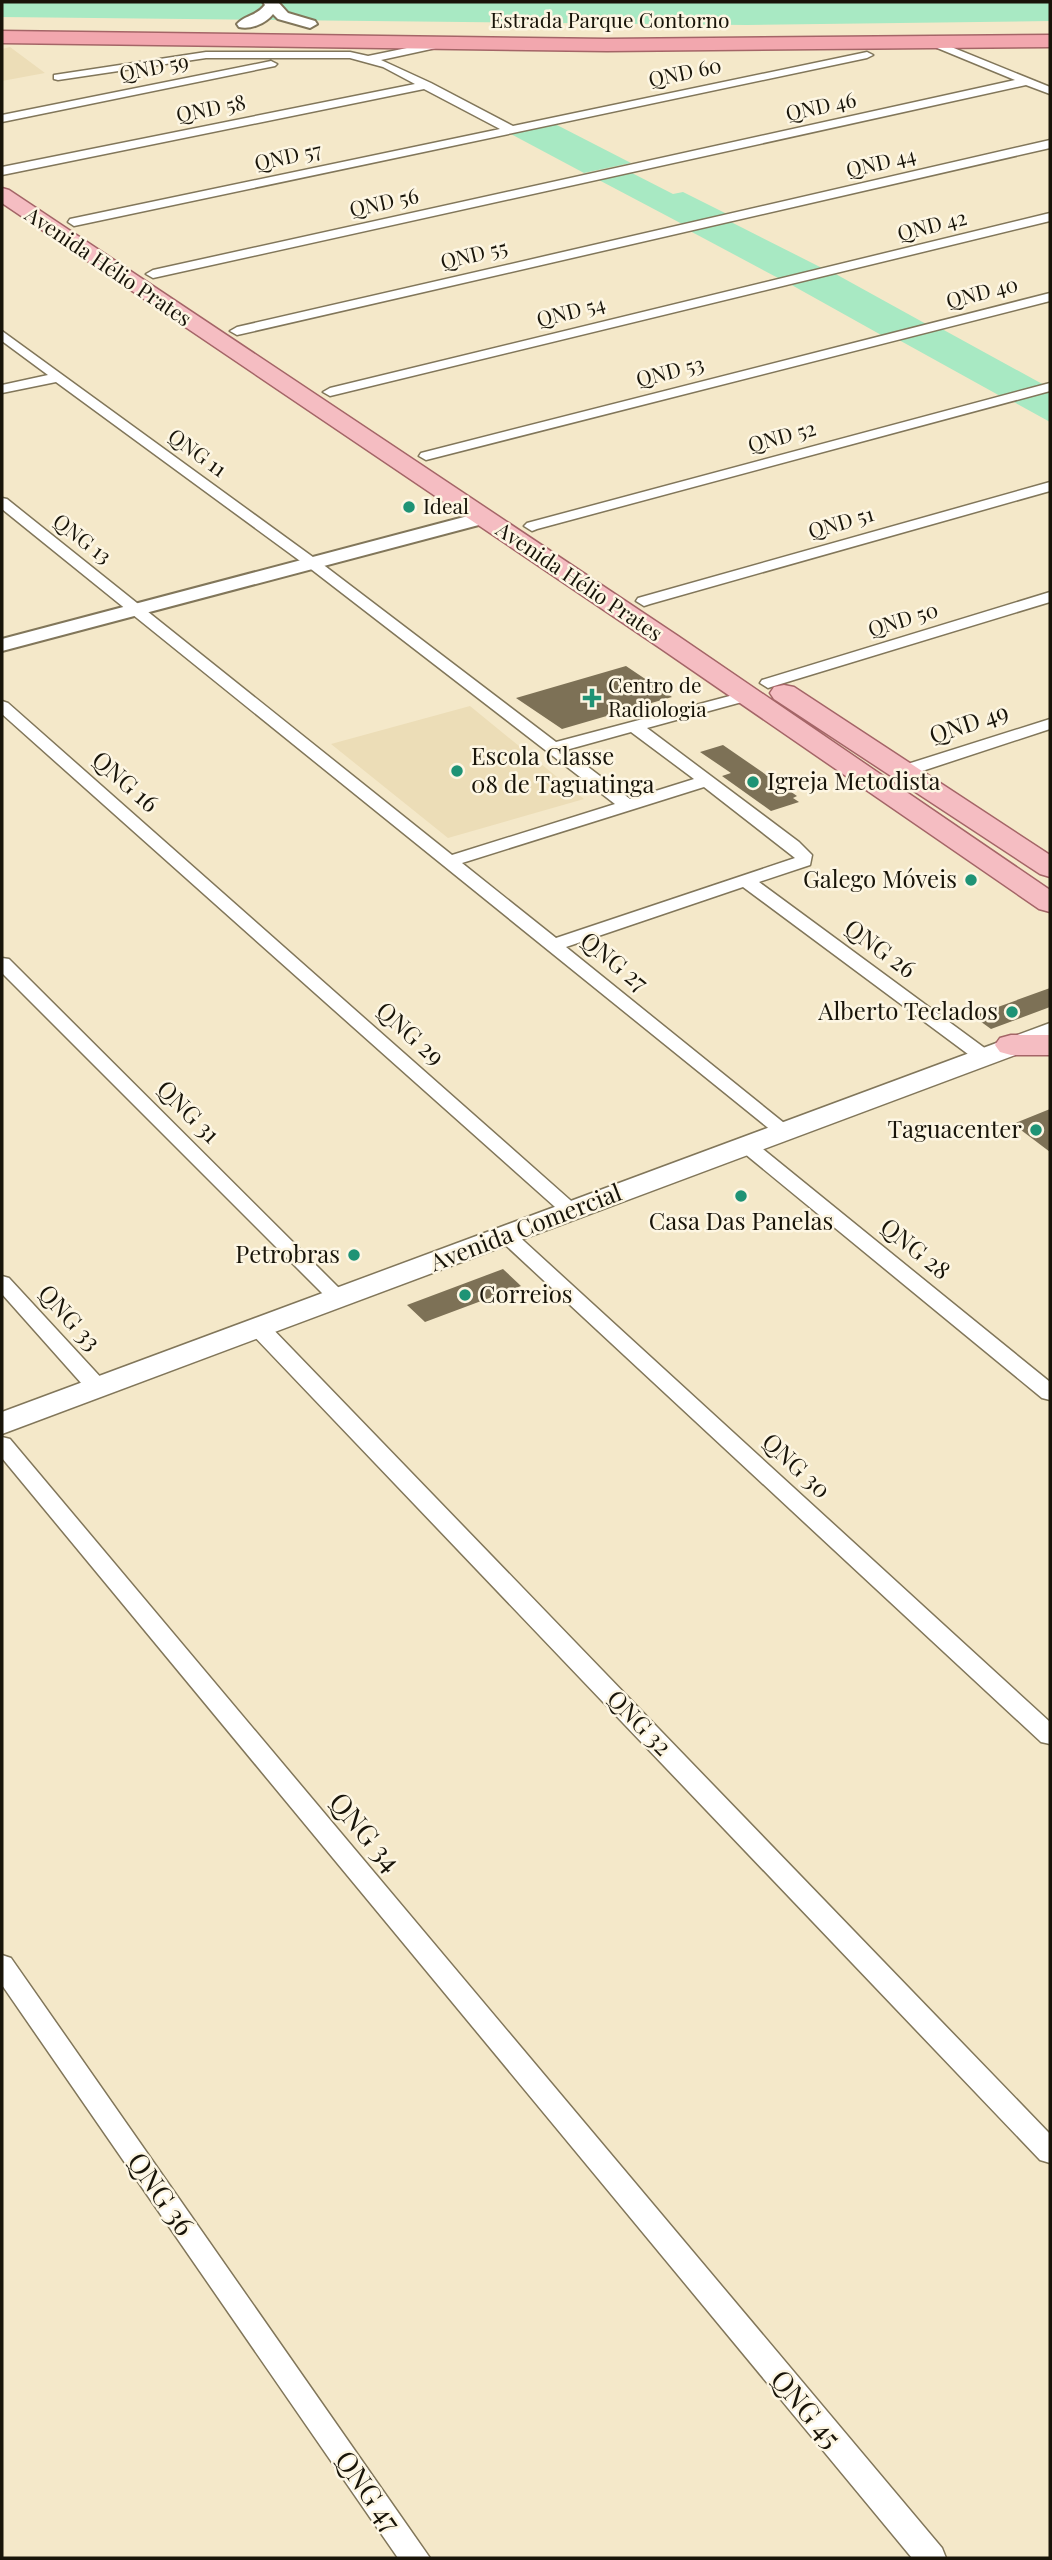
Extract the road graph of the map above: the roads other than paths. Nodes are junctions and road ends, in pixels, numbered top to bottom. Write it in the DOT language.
graph roads {
  1 [pos="271,4"];
  2 [pos="2,20"];
  3 [pos="244,24"];
  4 [pos="310,24"];
  5 [pos="1050,25"];
  6 [pos="2,37"];
  7 [pos="739,37"];
  8 [pos="295,40"];
  9 [pos="1050,41"];
  10 [pos="451,43"];
  11 [pos="967,48"];
  12 [pos="316,55"];
  13 [pos="867,55"];
  14 [pos="371,59"];
  15 [pos="58,77"];
  16 [pos="1028,82"];
  17 [pos="427,85"];
  18 [pos="1050,91"];
  19 [pos="2,119"];
  20 [pos="511,130"];
  21 [pos="1050,144"];
  22 [pos="623,170"];
  23 [pos="2,172"];
  24 [pos="2,194"];
  25 [pos="1050,217"];
  26 [pos="721,220"];
  27 [pos="74,222"];
  28 [pos="822,272"];
  29 [pos="153,274"];
  30 [pos="121,276"];
  31 [pos="1050,297"];
  32 [pos="200,307"];
  33 [pos="924,330"];
  34 [pos="237,331"];
  35 [pos="2,335"];
  36 [pos="58,377"];
  37 [pos="1046,388"];
  38 [pos="2,389"];
  39 [pos="330,392"];
  40 [pos="426,456"];
  41 [pos="1050,486"];
  42 [pos="447,493"];
  43 [pos="2,502"];
  44 [pos="482,518"];
  45 [pos="532,526"];
  46 [pos="312,563"];
  47 [pos="1050,597"];
  48 [pos="644,601"];
  49 [pos="136,609"];
  50 [pos="2,645"];
  51 [pos="757,689"];
  52 [pos="2,706"];
  53 [pos="1050,724"];
  54 [pos="634,726"];
  55 [pos="556,747"];
  56 [pos="904,771"];
  57 [pos="705,781"];
  58 [pos="629,806"];
  59 [pos="413,832"];
  60 [pos="450,862"];
  61 [pos="1048,865"];
  62 [pos="747,882"];
  63 [pos="216,895"];
  64 [pos="1050,903"];
  65 [pos="554,946"];
  66 [pos="2,963"];
  67 [pos="1050,1032"];
  68 [pos="1050,1045"];
  69 [pos="997,1051"];
  70 [pos="784,1131"];
  71 [pos="746,1145"];
  72 [pos="571,1211"];
  73 [pos="506,1235"];
  74 [pos="2,1282"];
  75 [pos="338,1298"];
  76 [pos="259,1328"];
  77 [pos="98,1388"];
  78 [pos="1050,1393"];
  79 [pos="2,1424"];
  80 [pos="2,1444"];
  81 [pos="1050,1736"];
  82 [pos="2,1965"];
  83 [pos="1050,2152"];
  84 [pos="681,2260"];
  85 [pos="321,2424"];
  86 [pos="415,2558"];
  87 [pos="932,2558"];
  1 -- 3 [label="street"];
  1 -- 4 [label="street"];
  2 -- 3 [label="highway, Estrada Parque Contorno"];
  3 -- 4 [label="highway, Estrada Parque Contorno"];
  4 -- 7 [label="highway, Estrada Parque Contorno"];
  5 -- 7 [label="highway, Estrada Parque Contorno"];
  6 -- 8 [label="highway, Estrada Parque Contorno"];
  7 -- 10 [label="highway, Estrada Parque Contorno"];
  7 -- 11 [label="highway, Estrada Parque Contorno"];
  8 -- 10 [label="highway, Estrada Parque Contorno"];
  8 -- 12 [label="street"];
  9 -- 11 [label="highway, Estrada Parque Contorno"];
  10 -- 14 [label="street"];
  11 -- 16 [label="street"];
  12 -- 14 [label="street"];
  12 -- 15 [label="street"];
  12 -- 19 [label="street, QND 59"];
  13 -- 20 [label="street, QND 60"];
  14 -- 17 [label="street"];
  16 -- 18 [label="street"];
  16 -- 22 [label="street, QND 46"];
  17 -- 20 [label="street"];
  17 -- 23 [label="street, QND 58"];
  20 -- 27 [label="street, QND 57"];
  21 -- 26 [label="street, QND 44"];
  22 -- 29 [label="street, QND 56"];
  23 -- 27 [label="main road, Avenida Hélio Prates"];
  24 -- 30 [label="main road, Avenida Hélio Prates"];
  25 -- 28 [label="street, QND 42"];
  26 -- 34 [label="street, QND 55"];
  27 -- 29 [label="main road, Avenida Hélio Prates"];
  28 -- 39 [label="street, QND 54"];
  29 -- 32 [label="main road, Avenida Hélio Prates"];
  30 -- 32 [label="main road"];
  30 -- 42 [label="main road, Avenida Hélio Prates"];
  31 -- 33 [label="street, QND 40"];
  32 -- 34 [label="main road, Avenida Hélio Prates"];
  33 -- 40 [label="street, QND 53"];
  34 -- 39 [label="main road, Avenida Hélio Prates"];
  35 -- 36 [label="street, QNG 11"];
  36 -- 38 [label="street"];
  36 -- 46 [label="street, QNG 11"];
  37 -- 45 [label="street, QND 52"];
  39 -- 40 [label="main road, Avenida Hélio Prates"];
  40 -- 45 [label="main road, Avenida Hélio Prates"];
  41 -- 48 [label="street, QND 51"];
  42 -- 44 [label="main road, Avenida Hélio Prates"];
  42 -- 45 [label="main road"];
  43 -- 49 [label="street, QNG 13"];
  44 -- 46 [label="street"];
  44 -- 51 [label="main road, Avenida Hélio Prates"];
  45 -- 48 [label="main road, Avenida Hélio Prates"];
  46 -- 49 [label="street"];
  46 -- 55 [label="street, QNG 11"];
  47 -- 51 [label="street, QND 50"];
  48 -- 51 [label="main road, Avenida Hélio Prates"];
  49 -- 50 [label="street"];
  49 -- 59 [label="street, QNG 13"];
  51 -- 54 [label="street, QND 50"];
  51 -- 56 [label="main road"];
  51 -- 64 [label="main road, Avenida Hélio Prates"];
  52 -- 63 [label="street, QNG 16"];
  53 -- 56 [label="street, QND 49"];
  54 -- 55 [label="street, QND 50"];
  54 -- 57 [label="street"];
  55 -- 58 [label="street, QNG 11"];
  56 -- 61 [label="main road"];
  57 -- 58 [label="street"];
  57 -- 62 [label="street"];
  58 -- 60 [label="street"];
  59 -- 60 [label="street, QNG 27"];
  60 -- 65 [label="street, QNG 27"];
  62 -- 65 [label="street"];
  62 -- 69 [label="street, QNG 26"];
  63 -- 72 [label="street, QNG 29"];
  65 -- 70 [label="street, QNG 27"];
  66 -- 75 [label="street, QNG 31"];
  67 -- 69 [label="main road, Avenida Comercial"];
  68 -- 69 [label="main road"];
  69 -- 70 [label="main road, Avenida Comercial"];
  70 -- 71 [label="main road, Avenida Comercial"];
  71 -- 72 [label="main road, Avenida Comercial"];
  71 -- 78 [label="street, QNG 28"];
  72 -- 73 [label="main road, Avenida Comercial"];
  73 -- 75 [label="main road, Avenida Comercial"];
  73 -- 81 [label="street, QNG 30"];
  74 -- 77 [label="street, QNG 33"];
  75 -- 76 [label="main road, Avenida Comercial"];
  76 -- 77 [label="main road, Avenida Comercial"];
  76 -- 83 [label="street, QNG 32"];
  77 -- 79 [label="main road, Avenida Comercial"];
  80 -- 84 [label="street, QNG 34"];
  82 -- 85 [label="street, QNG 36"];
  84 -- 87 [label="street, QNG 45"];
  85 -- 86 [label="street, QNG 47"];
}
